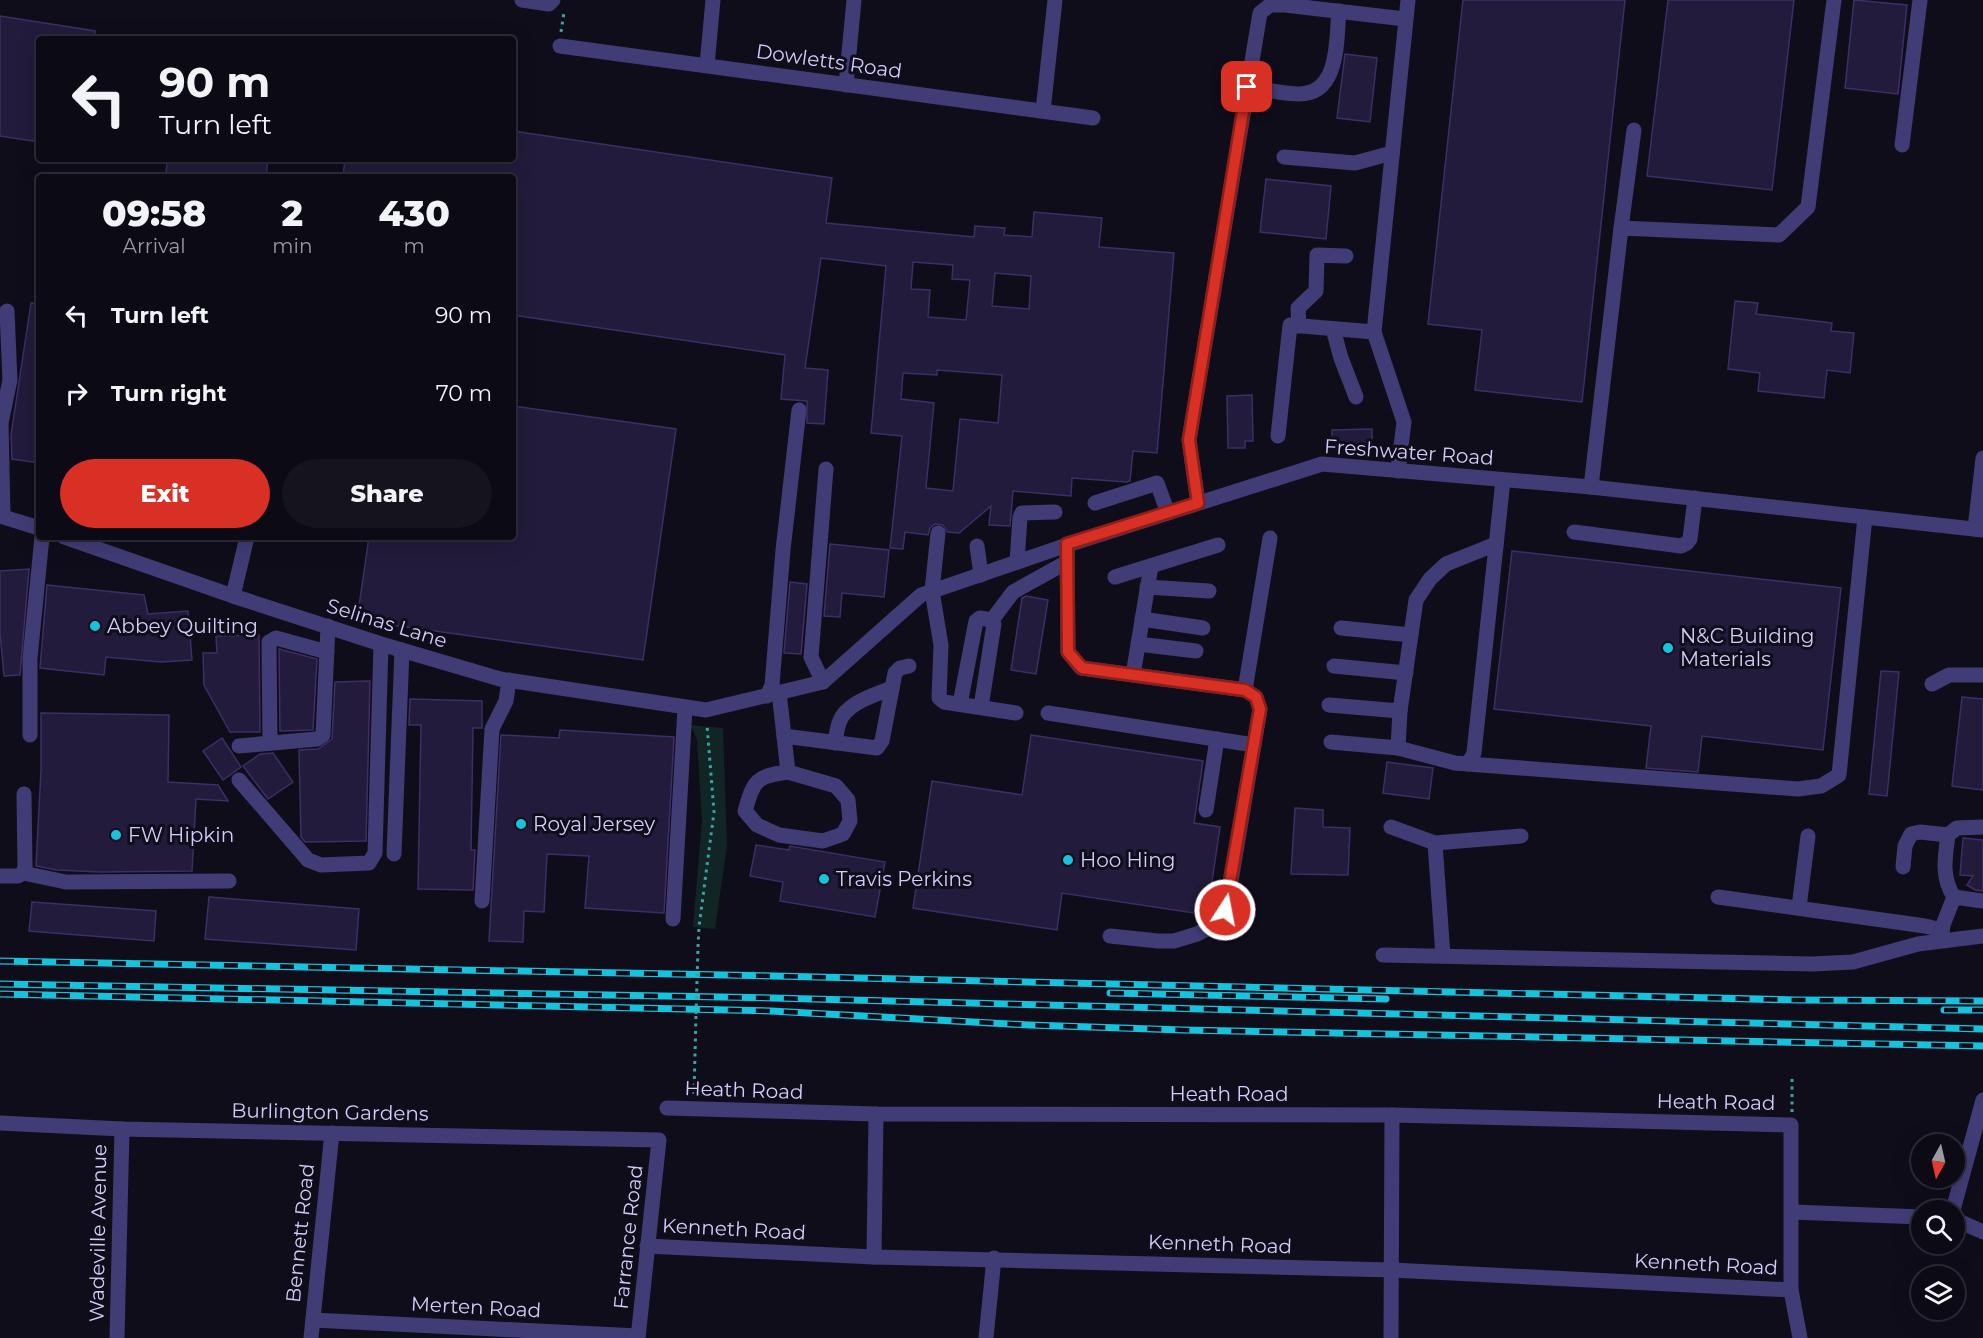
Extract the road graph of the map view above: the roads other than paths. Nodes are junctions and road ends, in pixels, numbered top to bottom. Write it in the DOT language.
graph roads {
  1 [pos="522,0"];
  2 [pos="552,0"];
  3 [pos="713,0"];
  4 [pos="854,0"];
  5 [pos="1055,0"];
  6 [pos="1407,0"];
  7 [pos="1834,0"];
  8 [pos="1920,0"];
  9 [pos="1340,11"];
  10 [pos="1405,19"];
  11 [pos="560,46"];
  12 [pos="707,65"];
  13 [pos="846,85"];
  14 [pos="1247,87"];
  15 [pos="1043,111"];
  16 [pos="1093,118"];
  17 [pos="1634,130"];
  18 [pos="1902,145"];
  19 [pos="1392,153"];
  20 [pos="1284,157"];
  21 [pos="1621,228"];
  22 [pos="1346,256"];
  23 [pos="7,311"];
  24 [pos="1299,326"];
  25 [pos="1333,329"];
  26 [pos="1374,332"];
  27 [pos="1356,397"];
  28 [pos="799,410"];
  29 [pos="1,418"];
  30 [pos="1278,436"];
  31 [pos="1983,458"];
  32 [pos="826,469"];
  33 [pos="1398,471"];
  34 [pos="1503,480"];
  35 [pos="1592,487"];
  36 [pos="1695,498"];
  37 [pos="1095,503"];
  38 [pos="1198,503"];
  39 [pos="1056,512"];
  40 [pos="1168,513"];
  41 [pos="2,516"];
  42 [pos="1865,517"];
  43 [pos="36,527"];
  44 [pos="1979,530"];
  45 [pos="1574,532"];
  46 [pos="938,533"];
  47 [pos="1270,538"];
  48 [pos="42,540"];
  49 [pos="73,540"];
  50 [pos="247,540"];
  51 [pos="1067,544"];
  52 [pos="1496,544"];
  53 [pos="1218,545"];
  54 [pos="976,546"];
  55 [pos="1017,562"];
  56 [pos="1067,562"];
  57 [pos="1151,566"];
  58 [pos="981,574"];
  59 [pos="1115,577"];
  60 [pos="1147,587"];
  61 [pos="932,591"];
  62 [pos="1209,591"];
  63 [pos="233,596"];
  64 [pos="1142,619"];
  65 [pos="992,620"];
  66 [pos="328,626"];
  67 [pos="1203,628"];
  68 [pos="1341,628"];
  69 [pos="1411,635"];
  70 [pos="381,644"];
  71 [pos="1138,644"];
  72 [pos="402,650"];
  73 [pos="1197,651"];
  74 [pos="327,652"];
  75 [pos="909,666"];
  76 [pos="1334,666"];
  77 [pos="1406,673"];
  78 [pos="1133,675"];
  79 [pos="1983,675"];
  80 [pos="509,680"];
  81 [pos="823,682"];
  82 [pos="1932,684"];
  83 [pos="892,688"];
  84 [pos="1245,690"];
  85 [pos="773,694"];
  86 [pos="960,704"];
  87 [pos="1329,705"];
  88 [pos="981,707"];
  89 [pos="685,708"];
  90 [pos="706,710"];
  91 [pos="1401,711"];
  92 [pos="1048,712"];
  93 [pos="1016,713"];
  94 [pos="30,735"];
  95 [pos="784,736"];
  96 [pos="1217,739"];
  97 [pos="1331,742"];
  98 [pos="270,743"];
  99 [pos="835,743"];
  100 [pos="1254,745"];
  101 [pos="239,746"];
  102 [pos="1398,748"];
  103 [pos="1468,764"];
  104 [pos="788,772"];
  105 [pos="239,780"];
  106 [pos="24,794"];
  107 [pos="1206,810"];
  108 [pos="1391,826"];
  109 [pos="1983,827"];
  110 [pos="1948,835"];
  111 [pos="1521,836"];
  112 [pos="1808,836"];
  113 [pos="1435,843"];
  114 [pos="394,854"];
  115 [pos="1903,867"];
  116 [pos="23,873"];
  117 [pos="0,876"];
  118 [pos="229,881"];
  119 [pos="1718,897"];
  120 [pos="1954,897"];
  121 [pos="482,901"];
  122 [pos="1983,902"];
  123 [pos="1799,907"];
  124 [pos="673,919"];
  125 [pos="1941,935"];
  126 [pos="1110,936"];
  127 [pos="1983,936"];
  128 [pos="1383,955"];
  129 [pos="1443,956"];
  130 [pos="1983,1100"];
  131 [pos="667,1108"];
  132 [pos="876,1114"];
  133 [pos="1392,1115"];
  134 [pos="0,1123"];
  135 [pos="122,1129"];
  136 [pos="332,1133"];
  137 [pos="659,1140"];
  138 [pos="1956,1200"];
  139 [pos="1792,1212"];
  140 [pos="1911,1217"];
  141 [pos="1965,1225"];
  142 [pos="1983,1232"];
  143 [pos="648,1246"];
  144 [pos="874,1257"];
  145 [pos="994,1258"];
  146 [pos="1392,1270"];
  147 [pos="1791,1290"];
  148 [pos="313,1320"];
  149 [pos="638,1337"];
  150 [pos="117,1338"];
  151 [pos="311,1338"];
  152 [pos="986,1338"];
  153 [pos="1391,1338"];
  154 [pos="1800,1338"];
  1 -- 2 [label="street"];
  3 -- 12 [label="street"];
  4 -- 13 [label="street"];
  5 -- 15 [label="street"];
  6 -- 10 [label="street"];
  7 -- 21 [label="street"];
  8 -- 18 [label="street"];
  9 -- 10 [label="street"];
  9 -- 14 [label="street"];
  9 -- 14 [label="street"];
  10 -- 19 [label="street"];
  11 -- 12 [label="street, Dowletts Road"];
  12 -- 13 [label="street, Dowletts Road"];
  13 -- 15 [label="street, Dowletts Road"];
  14 -- 38 [label="street"];
  15 -- 16 [label="street, Dowletts Road"];
  17 -- 21 [label="street"];
  19 -- 20 [label="street"];
  19 -- 26 [label="street"];
  21 -- 35 [label="street"];
  22 -- 24 [label="street"];
  23 -- 29 [label="street"];
  24 -- 25 [label="street"];
  24 -- 30 [label="street"];
  25 -- 26 [label="street"];
  25 -- 27 [label="street"];
  26 -- 33 [label="street"];
  28 -- 85 [label="street"];
  29 -- 41 [label="street"];
  31 -- 44 [label="street"];
  32 -- 81 [label="street"];
  33 -- 34 [label="street, Freshwater Road"];
  33 -- 38 [label="street, Freshwater Road"];
  34 -- 35 [label="street, Freshwater Road"];
  34 -- 52 [label="street"];
  35 -- 36 [label="street, Freshwater Road"];
  36 -- 42 [label="street, Freshwater Road"];
  36 -- 45 [label="street"];
  37 -- 40 [label="street"];
  38 -- 40 [label="street, Freshwater Road"];
  39 -- 55 [label="street"];
  40 -- 51 [label="street, Freshwater Road"];
  41 -- 43 [label="street"];
  42 -- 44 [label="street, Freshwater Road"];
  42 -- 103 [label="street"];
  46 -- 61 [label="street"];
  47 -- 84 [label="street"];
  48 -- 94 [label="street"];
  49 -- 63 [label="street, Selinas Lane"];
  50 -- 63 [label="street"];
  51 -- 55 [label="street, Freshwater Road"];
  51 -- 56 [label="street"];
  52 -- 69 [label="street"];
  52 -- 103 [label="street"];
  53 -- 57 [label="street"];
  54 -- 58 [label="street"];
  55 -- 58 [label="street, Freshwater Road"];
  56 -- 65 [label="street"];
  56 -- 78 [label="street"];
  57 -- 59 [label="street"];
  57 -- 60 [label="street"];
  58 -- 61 [label="street, Freshwater Road"];
  60 -- 62 [label="street"];
  60 -- 64 [label="street"];
  61 -- 81 [label="street, Freshwater Road"];
  61 -- 86 [label="street"];
  63 -- 66 [label="street, Selinas Lane"];
  64 -- 67 [label="street"];
  64 -- 71 [label="street"];
  65 -- 86 [label="street"];
  65 -- 88 [label="street"];
  66 -- 70 [label="street, Selinas Lane"];
  66 -- 74 [label="street"];
  68 -- 69 [label="street"];
  69 -- 77 [label="street"];
  70 -- 72 [label="street, Selinas Lane"];
  70 -- 105 [label="street"];
  71 -- 73 [label="street"];
  71 -- 78 [label="street"];
  72 -- 80 [label="street, Selinas Lane"];
  72 -- 114 [label="street"];
  74 -- 98 [label="street"];
  74 -- 98 [label="street"];
  75 -- 83 [label="street"];
  76 -- 77 [label="street"];
  77 -- 91 [label="street"];
  78 -- 84 [label="street"];
  79 -- 82 [label="street"];
  80 -- 89 [label="street, Selinas Lane"];
  80 -- 121 [label="street"];
  81 -- 85 [label="street, Freshwater Road"];
  83 -- 99 [label="street"];
  83 -- 99 [label="street"];
  84 -- 100 [label="street"];
  85 -- 90 [label="street, Freshwater Road"];
  85 -- 95 [label="street"];
  86 -- 88 [label="street"];
  87 -- 91 [label="street"];
  88 -- 93 [label="street"];
  89 -- 90 [label="street, Selinas Lane"];
  89 -- 124 [label="street"];
  91 -- 102 [label="street"];
  92 -- 96 [label="street"];
  95 -- 99 [label="street"];
  95 -- 104 [label="street"];
  96 -- 100 [label="street"];
  96 -- 107 [label="street"];
  97 -- 102 [label="street"];
  98 -- 101 [label="street"];
  100 -- 126 [label="street"];
  102 -- 103 [label="street"];
  104 -- 104 [label="street"];
  106 -- 116 [label="street"];
  108 -- 113 [label="street"];
  109 -- 110 [label="street"];
  110 -- 115 [label="street"];
  110 -- 120 [label="street"];
  111 -- 113 [label="street"];
  112 -- 123 [label="street"];
  113 -- 129 [label="street"];
  116 -- 117 [label="street"];
  116 -- 118 [label="street"];
  119 -- 123 [label="street"];
  120 -- 122 [label="street"];
  120 -- 125 [label="street"];
  123 -- 125 [label="street"];
  125 -- 127 [label="street"];
  125 -- 129 [label="street"];
  128 -- 129 [label="street"];
  130 -- 138 [label="street"];
  131 -- 132 [label="street, Heath Road"];
  132 -- 133 [label="street, Heath Road"];
  132 -- 144 [label="street"];
  133 -- 139 [label="street, Heath Road"];
  133 -- 146 [label="street"];
  134 -- 135 [label="street, Burlington Gardens"];
  135 -- 136 [label="street, Burlington Gardens"];
  135 -- 150 [label="street, Wadeville Avenue"];
  136 -- 137 [label="street, Burlington Gardens"];
  136 -- 148 [label="street, Bennett Road"];
  137 -- 143 [label="street, Farrance Road"];
  139 -- 140 [label="street"];
  139 -- 147 [label="street"];
  141 -- 142 [label="street"];
  143 -- 144 [label="street, Kenneth Road"];
  143 -- 149 [label="street, Farrance Road"];
  144 -- 145 [label="street, Kenneth Road"];
  145 -- 146 [label="street, Kenneth Road"];
  145 -- 152 [label="street"];
  146 -- 147 [label="street, Kenneth Road"];
  146 -- 153 [label="street"];
  147 -- 154 [label="street"];
  148 -- 149 [label="street, Merten Road"];
  148 -- 151 [label="street, Bennett Road"];
}
